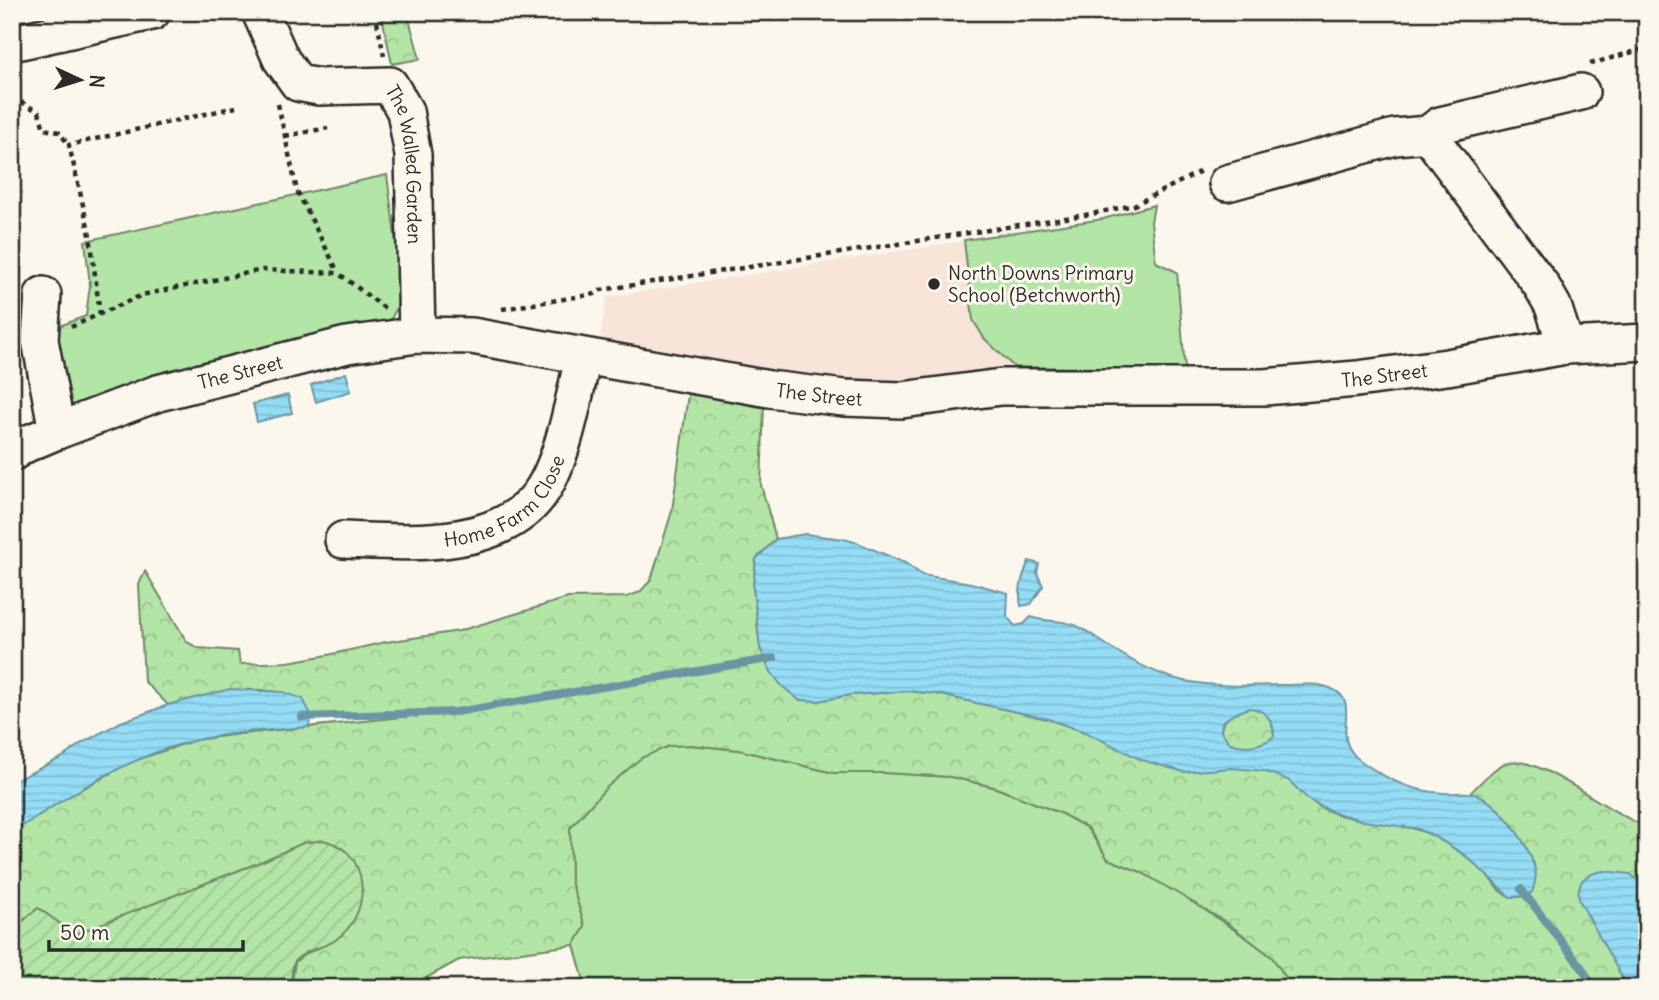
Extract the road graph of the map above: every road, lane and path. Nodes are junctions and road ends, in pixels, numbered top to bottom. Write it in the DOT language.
graph roads {
  1 [pos="152,12"];
  2 [pos="260,12"];
  3 [pos="375,12"];
  4 [pos="12,43"];
  5 [pos="1647,48"];
  6 [pos="1581,79"];
  7 [pos="298,83"];
  8 [pos="390,85"];
  9 [pos="12,97"];
  10 [pos="236,107"];
  11 [pos="328,128"];
  12 [pos="1428,134"];
  13 [pos="285,136"];
  14 [pos="69,145"];
  15 [pos="1215,177"];
  16 [pos="338,273"];
  17 [pos="43,295"];
  18 [pos="498,310"];
  19 [pos="100,315"];
  20 [pos="417,335"];
  21 [pos="40,340"];
  22 [pos="1647,342"];
  23 [pos="1566,346"];
  24 [pos="583,358"];
  25 [pos="58,431"];
  26 [pos="16,445"];
  27 [pos="343,540"];
  1 -- 4 [label="street"];
  2 -- 7 [label="street"];
  3 -- 8 [label="path"];
  5 -- 6 [label="path"];
  6 -- 12 [label="street"];
  7 -- 8 [label="street, The Walled Garden"];
  7 -- 13 [label="path"];
  8 -- 20 [label="street, The Walled Garden"];
  9 -- 14 [label="path"];
  10 -- 14 [label="path"];
  11 -- 13 [label="path"];
  12 -- 15 [label="street"];
  12 -- 23 [label="street"];
  13 -- 16 [label="path"];
  14 -- 19 [label="path"];
  15 -- 18 [label="path"];
  16 -- 19 [label="path"];
  16 -- 20 [label="path"];
  17 -- 21 [label="street"];
  19 -- 21 [label="path"];
  20 -- 24 [label="street, The Street"];
  20 -- 25 [label="street, The Street"];
  21 -- 25 [label="street"];
  22 -- 23 [label="street, The Street"];
  23 -- 24 [label="street, The Street"];
  24 -- 27 [label="street, Home Farm Close"];
  25 -- 26 [label="street, The Street"];
}
